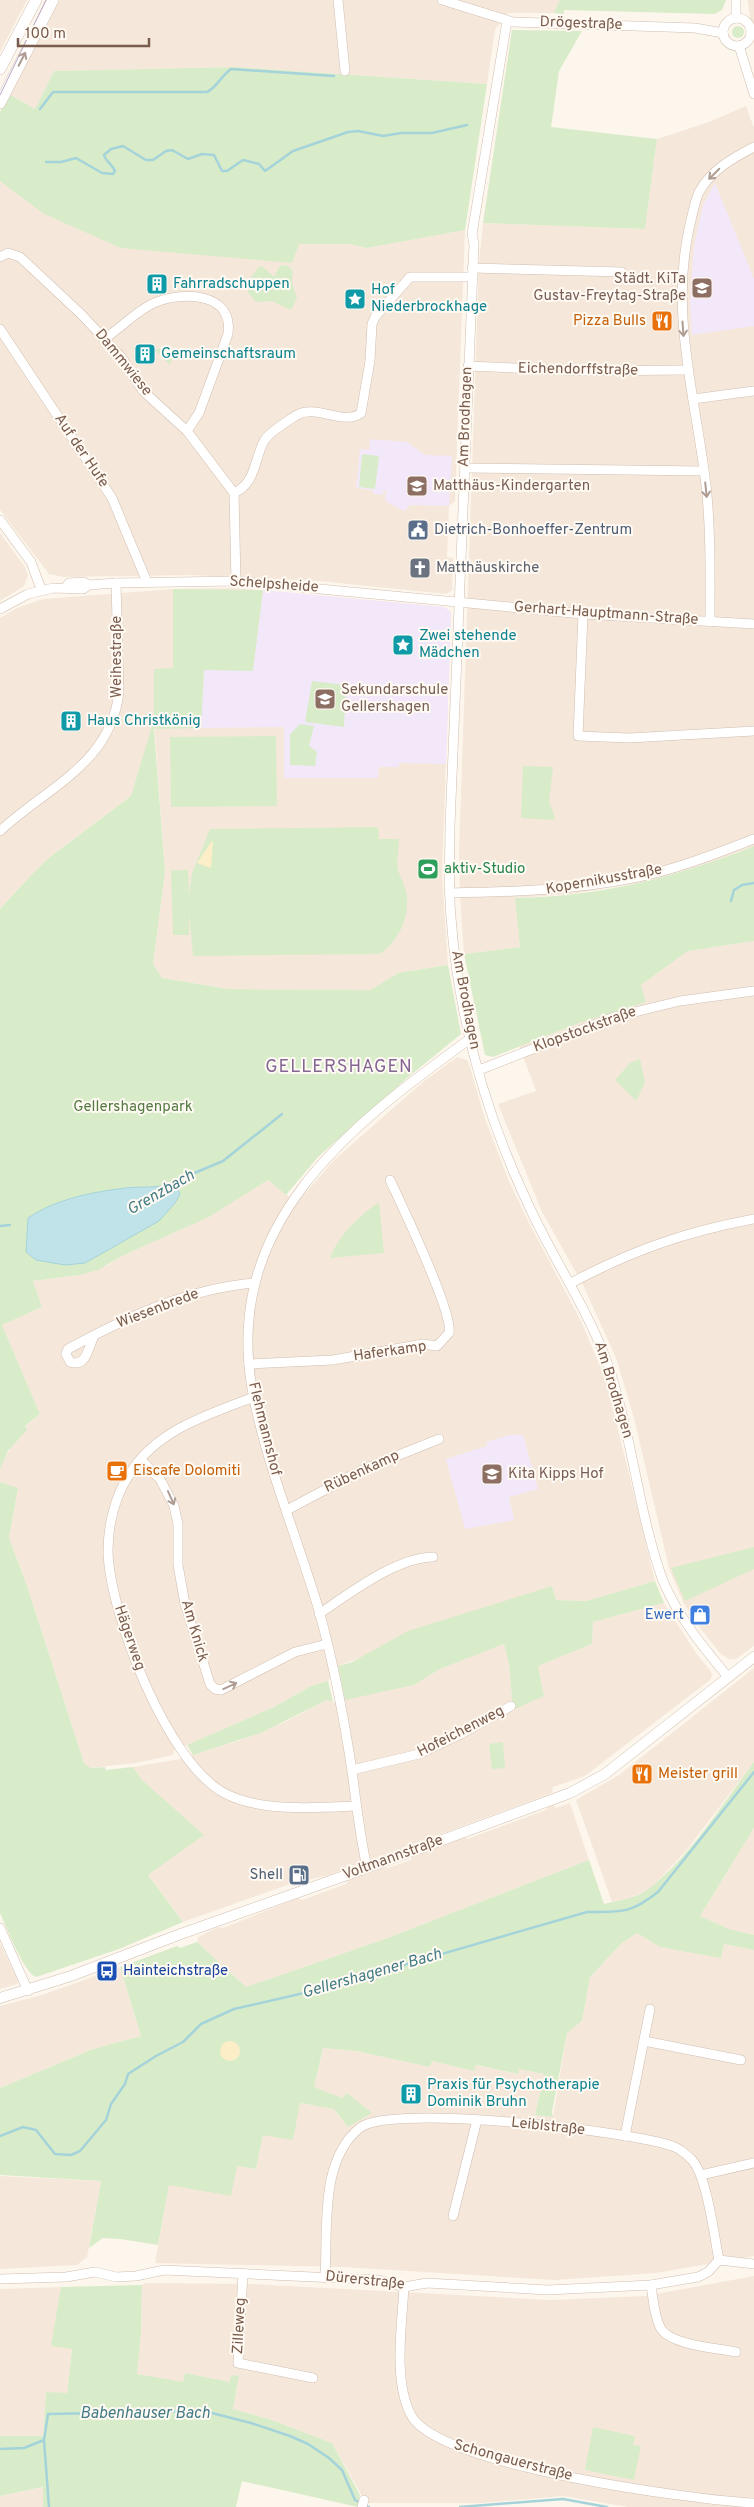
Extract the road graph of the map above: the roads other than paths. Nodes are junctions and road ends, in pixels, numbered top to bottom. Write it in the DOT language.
graph roads {
  1 [pos="36,0"];
  2 [pos="53,0"];
  3 [pos="338,0"];
  4 [pos="442,0"];
  5 [pos="736,0"];
  6 [pos="736,18"];
  7 [pos="507,21"];
  8 [pos="723,33"];
  9 [pos="739,46"];
  10 [pos="0,69"];
  11 [pos="345,71"];
  12 [pos="754,94"];
  13 [pos="0,103"];
  14 [pos="754,147"];
  15 [pos="0,256"];
  16 [pos="472,272"];
  17 [pos="622,272"];
  18 [pos="0,329"];
  19 [pos="104,339"];
  20 [pos="468,366"];
  21 [pos="688,370"];
  22 [pos="754,391"];
  23 [pos="693,399"];
  24 [pos="188,431"];
  25 [pos="464,468"];
  26 [pos="704,470"];
  27 [pos="234,493"];
  28 [pos="0,520"];
  29 [pos="236,581"];
  30 [pos="147,582"];
  31 [pos="116,583"];
  32 [pos="41,589"];
  33 [pos="458,602"];
  34 [pos="0,609"];
  35 [pos="583,614"];
  36 [pos="710,622"];
  37 [pos="754,624"];
  38 [pos="754,731"];
  39 [pos="0,831"];
  40 [pos="754,839"];
  41 [pos="449,893"];
  42 [pos="754,991"];
  43 [pos="471,1038"];
  44 [pos="479,1070"];
  45 [pos="390,1180"];
  46 [pos="754,1219"];
  47 [pos="254,1283"];
  48 [pos="571,1283"];
  49 [pos="94,1336"];
  50 [pos="249,1364"];
  51 [pos="254,1397"];
  52 [pos="439,1439"];
  53 [pos="141,1460"];
  54 [pos="287,1510"];
  55 [pos="433,1557"];
  56 [pos="319,1614"];
  57 [pos="327,1644"];
  58 [pos="754,1658"];
  59 [pos="728,1678"];
  60 [pos="511,1706"];
  61 [pos="352,1770"];
  62 [pos="356,1806"];
  63 [pos="367,1868"];
  64 [pos="0,1928"];
  65 [pos="28,1991"];
  66 [pos="0,1998"];
  67 [pos="650,2009"];
  68 [pos="644,2041"];
  69 [pos="741,2060"];
  70 [pos="477,2120"];
  71 [pos="625,2136"];
  72 [pos="754,2163"];
  73 [pos="701,2175"];
  74 [pos="453,2216"];
  75 [pos="719,2260"];
  76 [pos="754,2264"];
  77 [pos="243,2273"];
  78 [pos="326,2276"];
  79 [pos="0,2279"];
  80 [pos="651,2285"];
  81 [pos="404,2287"];
  82 [pos="736,2352"];
  83 [pos="313,2378"];
  84 [pos="754,2504"];
  1 -- 10 [label="main road"];
  13 -- 2 [label="main road, one-way"];
  3 -- 11 [label="street"];
  4 -- 7 [label="street, Drögestraße"];
  5 -- 6 [label="street"];
  6 -- 8 [label="street"];
  6 -- 9 [label="street"];
  7 -- 8 [label="street, Drögestraße"];
  7 -- 16 [label="street, Am Brodhagen"];
  8 -- 9 [label="street"];
  9 -- 12 [label="street"];
  14 -- 21 [label="street, one-way"];
  15 -- 19 [label="street, Dammwiese"];
  16 -- 17 [label="street"];
  16 -- 20 [label="street, Am Brodhagen"];
  16 -- 27 [label="street"];
  18 -- 30 [label="street, Auf der Hufe"];
  19 -- 24 [label="street, Dammwiese"];
  19 -- 24 [label="street"];
  20 -- 21 [label="street, Eichendorffstraße"];
  20 -- 25 [label="street, Am Brodhagen"];
  21 -- 23 [label="street"];
  22 -- 23 [label="street"];
  23 -- 26 [label="street"];
  24 -- 27 [label="street, Dammwiese"];
  25 -- 26 [label="street"];
  25 -- 33 [label="street, Am Brodhagen"];
  26 -- 36 [label="street, one-way"];
  27 -- 29 [label="street"];
  28 -- 32 [label="street"];
  29 -- 30 [label="street, Schelpsheide"];
  29 -- 33 [label="street, Schelpsheide"];
  30 -- 31 [label="street, Schelpsheide"];
  31 -- 32 [label="street, Schelpsheide"];
  31 -- 39 [label="street, Weihestraße"];
  32 -- 34 [label="street, Schelpsheide"];
  33 -- 35 [label="street, Gerhart-Hauptmann-Straße"];
  33 -- 41 [label="street, Am Brodhagen"];
  35 -- 36 [label="street, Gerhart-Hauptmann-Straße"];
  35 -- 38 [label="street"];
  36 -- 37 [label="street, Gerhart-Hauptmann-Straße"];
  40 -- 41 [label="street, Kopernikusstraße"];
  41 -- 43 [label="street, Am Brodhagen"];
  42 -- 44 [label="street, Klopstockstraße"];
  43 -- 44 [label="street, Am Brodhagen"];
  43 -- 47 [label="street, Flehmannshof"];
  44 -- 48 [label="street, Am Brodhagen"];
  45 -- 50 [label="street, Haferkamp"];
  46 -- 48 [label="street"];
  47 -- 49 [label="street, Wiesenbrede"];
  47 -- 50 [label="street, Flehmannshof"];
  48 -- 59 [label="street, Am Brodhagen"];
  50 -- 51 [label="street, Flehmannshof"];
  51 -- 53 [label="street, Hägerweg"];
  51 -- 54 [label="street, Flehmannshof"];
  52 -- 54 [label="street, Rübenkamp"];
  53 -- 57 [label="street, Am Knick, one-way"];
  53 -- 62 [label="street, Hägerweg"];
  54 -- 56 [label="street, Flehmannshof"];
  55 -- 56 [label="street"];
  56 -- 57 [label="street, Flehmannshof"];
  57 -- 61 [label="street, Flehmannshof"];
  58 -- 59 [label="street, Voltmannstraße"];
  59 -- 63 [label="street, Voltmannstraße"];
  60 -- 61 [label="street, Hofeichenweg"];
  61 -- 62 [label="street, Flehmannshof"];
  62 -- 63 [label="street, Flehmannshof"];
  63 -- 65 [label="street, Voltmannstraße"];
  64 -- 65 [label="street"];
  65 -- 66 [label="street, Voltmannstraße"];
  67 -- 68 [label="street"];
  68 -- 69 [label="street"];
  68 -- 71 [label="street"];
  70 -- 71 [label="street, Leiblstraße"];
  70 -- 74 [label="street"];
  70 -- 78 [label="street, Leiblstraße"];
  71 -- 73 [label="street, Leiblstraße"];
  72 -- 73 [label="street"];
  73 -- 75 [label="street, Leiblstraße"];
  75 -- 76 [label="street"];
  75 -- 80 [label="street, Dürerstraße"];
  77 -- 78 [label="street, Dürerstraße"];
  77 -- 79 [label="street, Dürerstraße"];
  77 -- 83 [label="street, Zilleweg"];
  78 -- 81 [label="street, Dürerstraße"];
  80 -- 81 [label="street, Dürerstraße"];
  80 -- 82 [label="street"];
  81 -- 84 [label="street, Schongauerstraße"];
}
